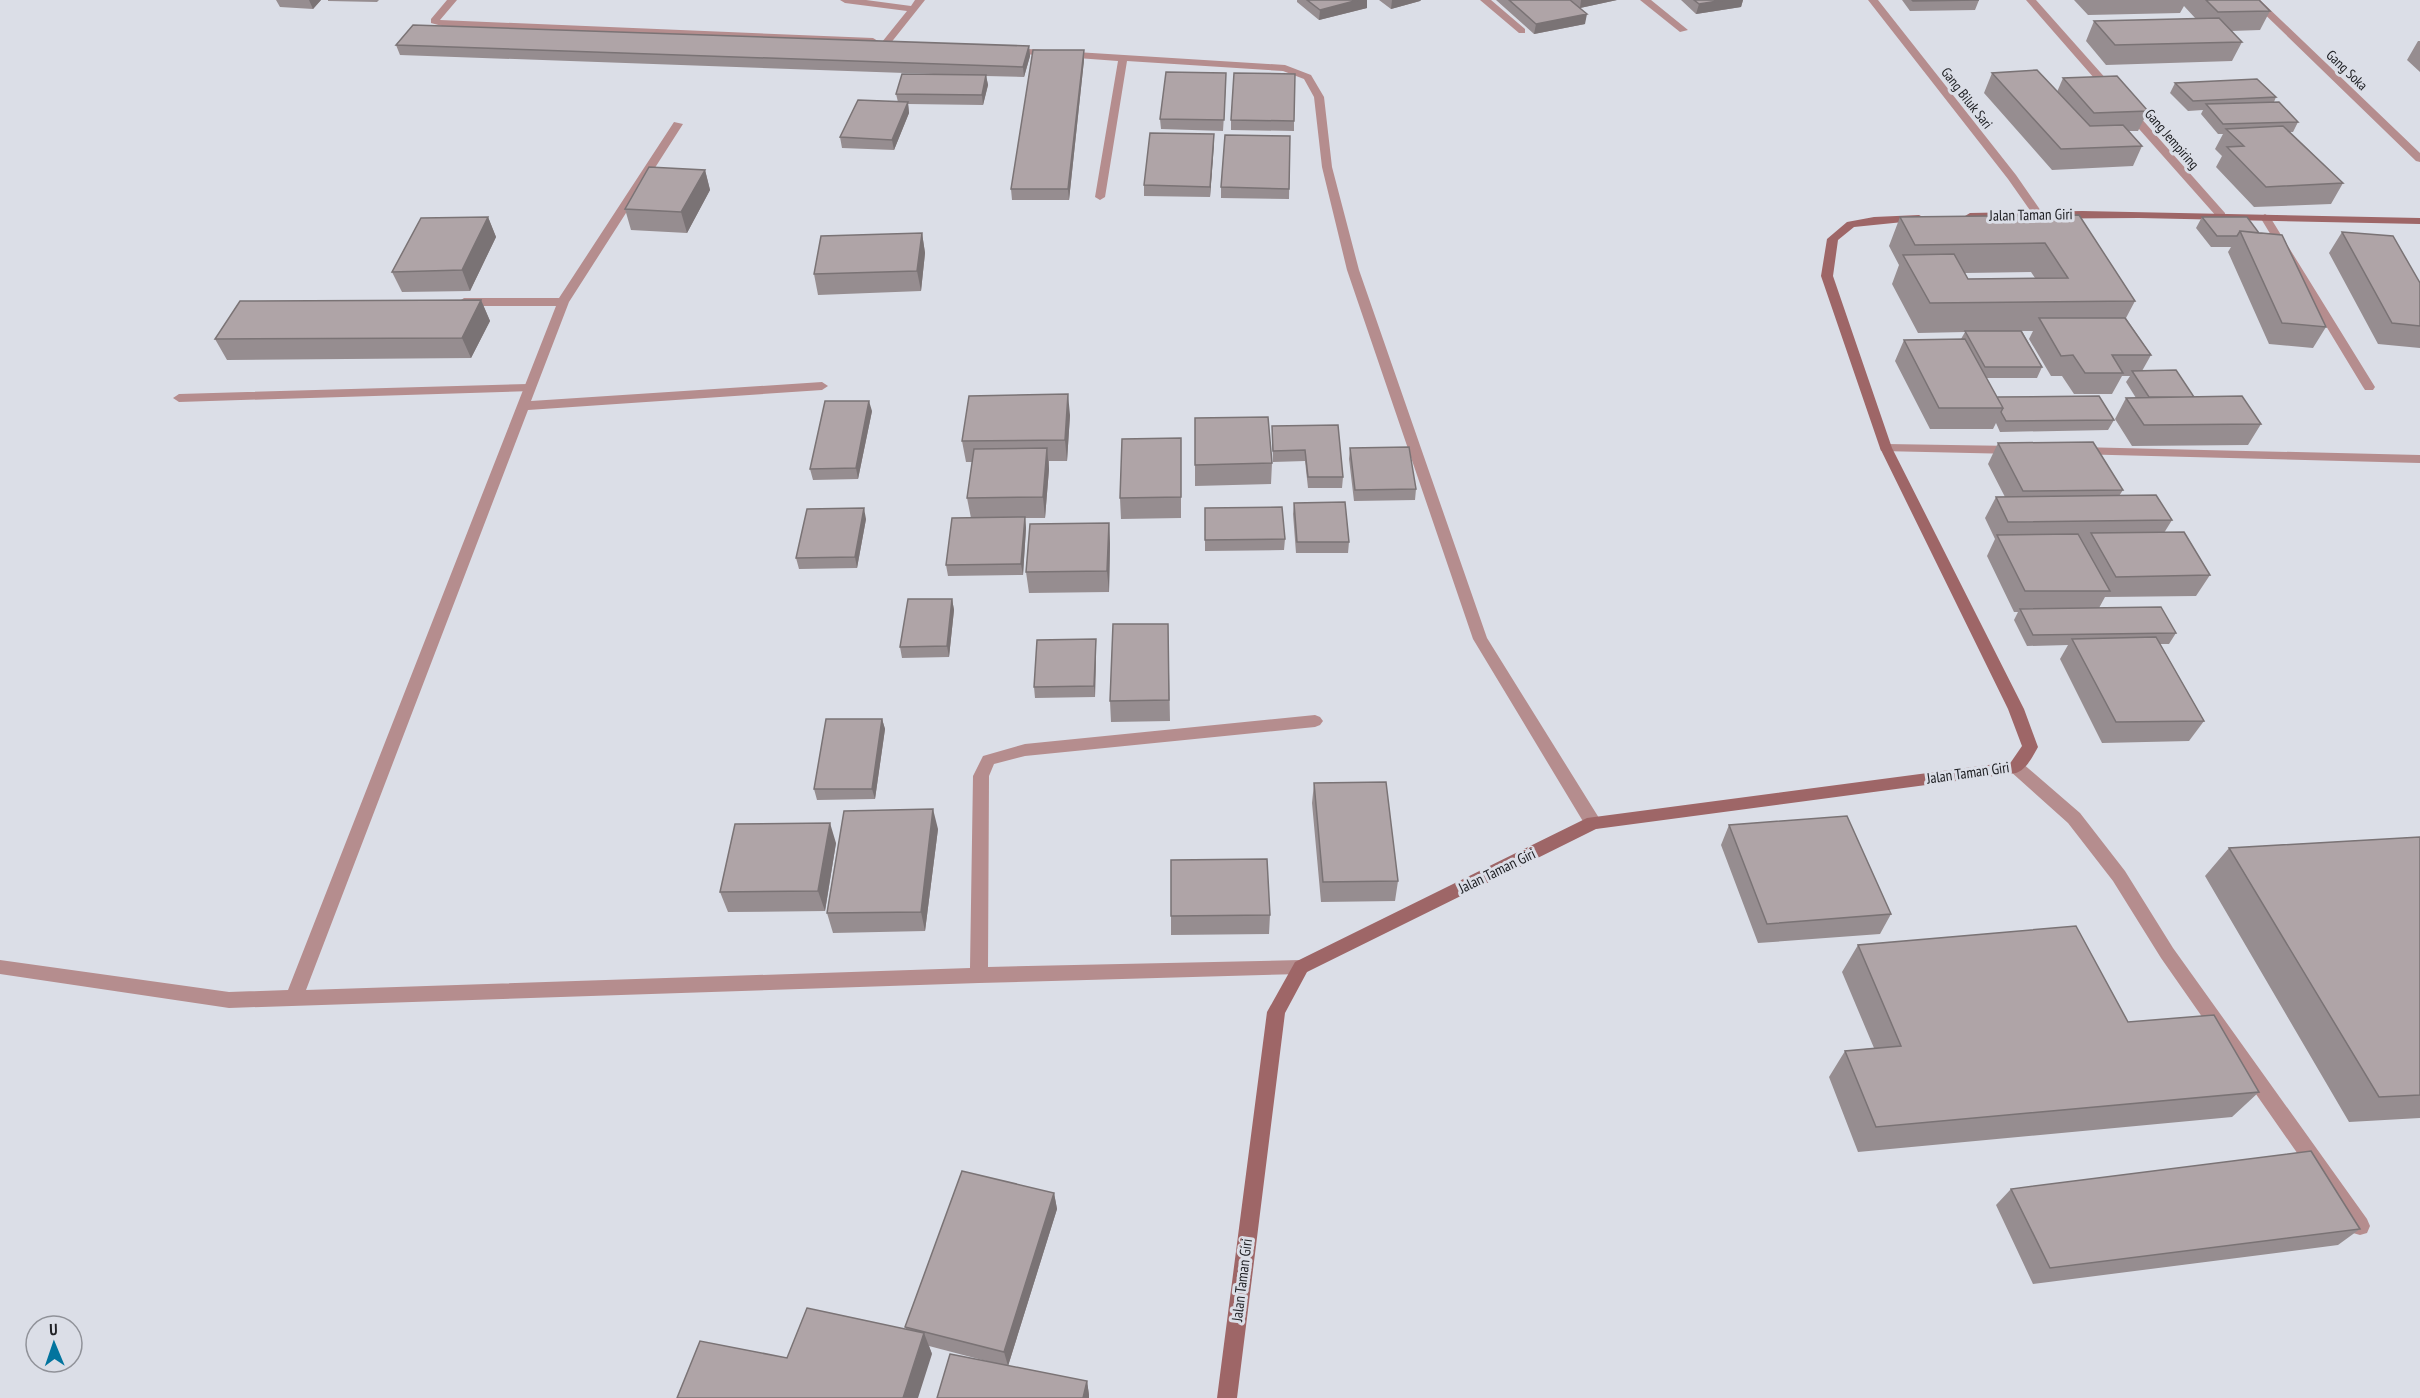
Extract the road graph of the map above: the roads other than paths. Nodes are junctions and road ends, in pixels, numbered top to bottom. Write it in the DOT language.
graph roads {
  1 [pos="452,0"];
  2 [pos="845,0"];
  3 [pos="920,0"];
  4 [pos="1485,0"];
  5 [pos="1645,0"];
  6 [pos="1873,0"];
  7 [pos="2031,0"];
  8 [pos="2255,0"];
  9 [pos="913,9"];
  10 [pos="1683,30"];
  11 [pos="1522,31"];
  12 [pos="887,42"];
  13 [pos="899,43"];
  14 [pos="1005,50"];
  15 [pos="1123,58"];
  16 [pos="678,123"];
  17 [pos="2420,159"];
  18 [pos="1101,197"];
  19 [pos="2037,214"];
  20 [pos="2221,215"];
  21 [pos="1956,217"];
  22 [pos="2265,217"];
  23 [pos="1933,218"];
  24 [pos="2420,221"];
  25 [pos="563,302"];
  26 [pos="455,303"];
  27 [pos="822,386"];
  28 [pos="2369,387"];
  29 [pos="528,388"];
  30 [pos="179,398"];
  31 [pos="522,406"];
  32 [pos="1886,448"];
  33 [pos="2027,450"];
  34 [pos="2062,451"];
  35 [pos="2420,459"];
  36 [pos="1315,721"];
  37 [pos="2016,768"];
  38 [pos="1593,823"];
  39 [pos="0,967"];
  40 [pos="1301,967"];
  41 [pos="979,975"];
  42 [pos="294,998"];
  43 [pos="2360,1226"];
  44 [pos="1227,1398"];
  1 -- 12 [label="street"];
  2 -- 9 [label="street"];
  3 -- 9 [label="street"];
  4 -- 11 [label="street"];
  5 -- 10 [label="street"];
  6 -- 19 [label="street, Gang Biluk Sari"];
  7 -- 20 [label="street, Gang Jempiring"];
  8 -- 17 [label="street, Gang Soka"];
  9 -- 12 [label="street"];
  12 -- 13 [label="street"];
  14 -- 15 [label="street"];
  15 -- 18 [label="street"];
  15 -- 38 [label="street"];
  16 -- 25 [label="street"];
  19 -- 20 [label="street, Jalan Taman Giri"];
  19 -- 21 [label="street, Jalan Taman Giri"];
  20 -- 22 [label="street, Jalan Taman Giri"];
  22 -- 24 [label="street, Jalan Taman Giri"];
  22 -- 28 [label="street"];
  23 -- 32 [label="street, Jalan Taman Giri"];
  25 -- 26 [label="street"];
  25 -- 29 [label="street"];
  27 -- 31 [label="street"];
  29 -- 30 [label="street"];
  29 -- 31 [label="street"];
  31 -- 42 [label="street"];
  32 -- 33 [label="street"];
  32 -- 37 [label="street, Jalan Taman Giri"];
  34 -- 35 [label="street"];
  36 -- 41 [label="street"];
  37 -- 38 [label="street, Jalan Taman Giri"];
  37 -- 43 [label="street"];
  38 -- 40 [label="street, Jalan Taman Giri"];
  39 -- 42 [label="street"];
  40 -- 41 [label="street"];
  40 -- 44 [label="street, Jalan Taman Giri"];
  41 -- 42 [label="street"];
}
